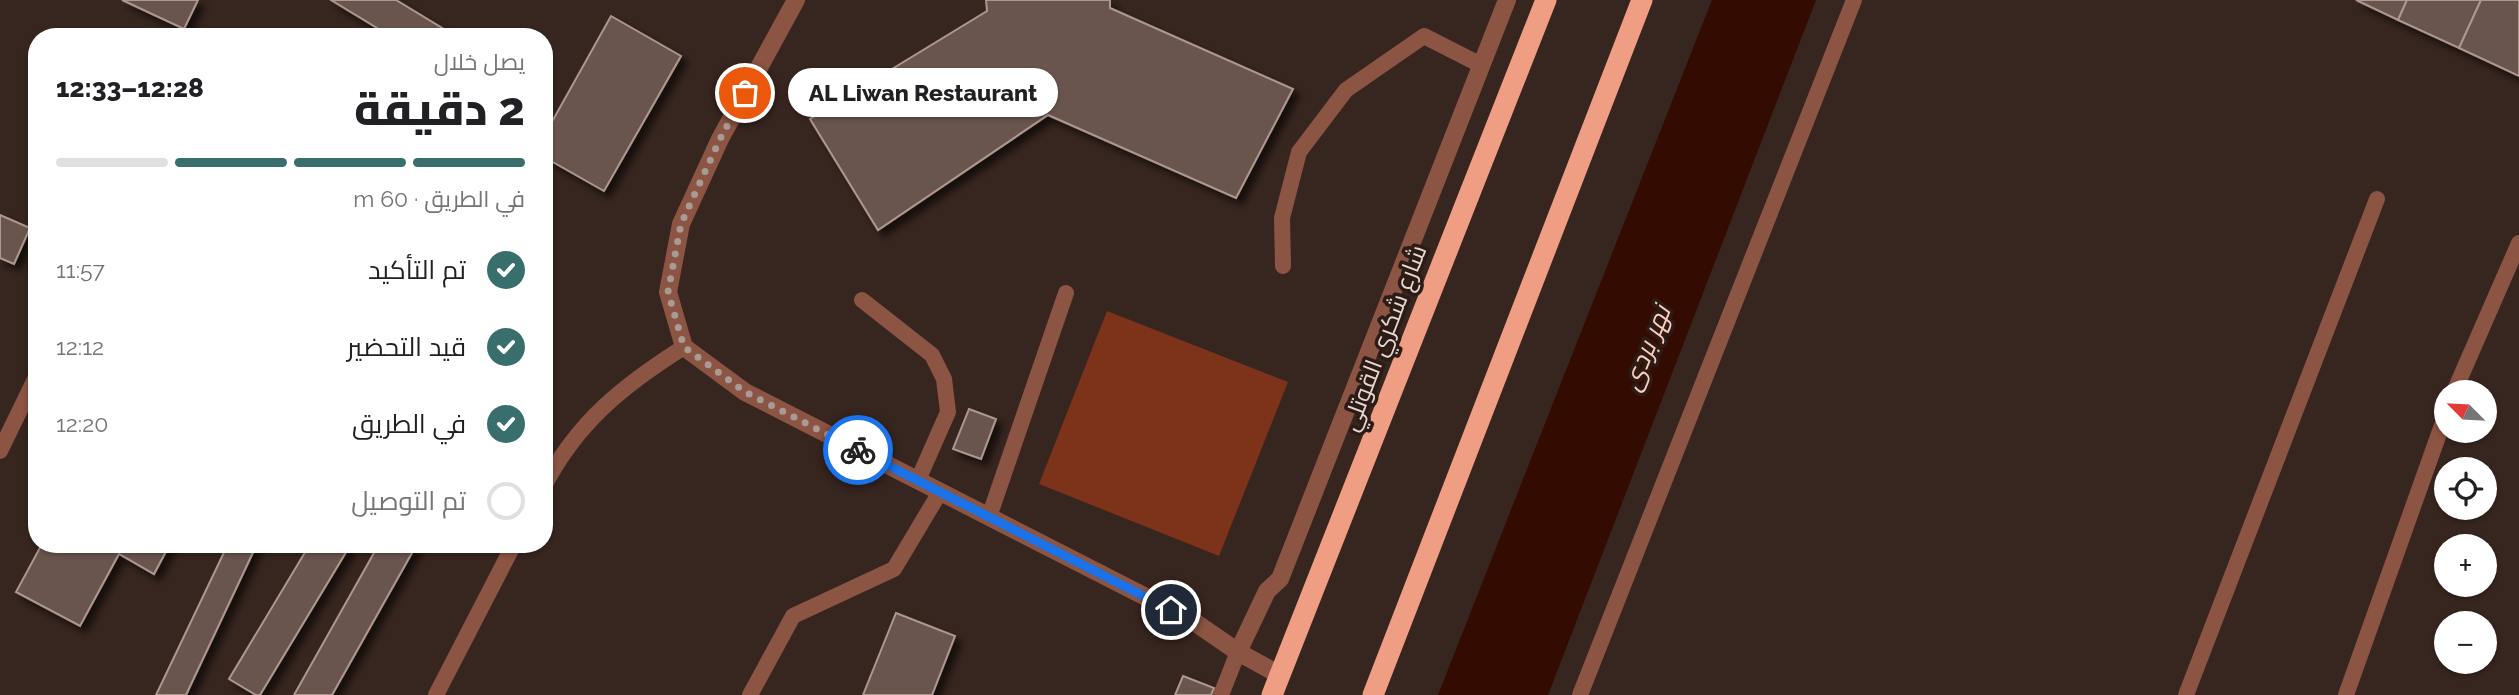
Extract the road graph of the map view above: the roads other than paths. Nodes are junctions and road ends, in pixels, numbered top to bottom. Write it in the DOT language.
graph roads {
  1 [pos="796,0"];
  2 [pos="1507,0"];
  3 [pos="1546,0"];
  4 [pos="1643,0"];
  5 [pos="1854,0"];
  6 [pos="1481,65"];
  7 [pos="2377,200"];
  8 [pos="2519,243"];
  9 [pos="1283,266"];
  10 [pos="1066,293"];
  11 [pos="862,300"];
  12 [pos="684,347"];
  13 [pos="2459,380"];
  14 [pos="28,394"];
  15 [pos="2436,443"];
  16 [pos="0,452"];
  17 [pos="553,473"];
  18 [pos="918,480"];
  19 [pos="940,492"];
  20 [pos="989,517"];
  21 [pos="509,553"];
  22 [pos="1238,652"];
  23 [pos="1280,675"];
  24 [pos="436,695"];
  25 [pos="750,695"];
  26 [pos="1221,695"];
  27 [pos="1272,695"];
  28 [pos="1373,695"];
  29 [pos="1580,695"];
  30 [pos="2186,695"];
  31 [pos="2346,695"];
  1 -- 12 [label="street"];
  2 -- 6 [label="street"];
  3 -- 23 [label="highway, شارع شكري القوتلي"];
  4 -- 28 [label="highway"];
  5 -- 29 [label="lane"];
  6 -- 9 [label="lane"];
  6 -- 22 [label="street"];
  7 -- 30 [label="lane"];
  8 -- 13 [label="lane"];
  10 -- 20 [label="lane"];
  11 -- 18 [label="lane"];
  12 -- 17 [label="lane"];
  12 -- 18 [label="street"];
  14 -- 16 [label="lane"];
  15 -- 31 [label="lane"];
  18 -- 19 [label="street"];
  19 -- 20 [label="street"];
  19 -- 25 [label="lane"];
  20 -- 22 [label="street"];
  21 -- 24 [label="lane"];
  22 -- 23 [label="street"];
  22 -- 26 [label="lane"];
  23 -- 27 [label="highway, شارع شكري القوتلي"];
}
